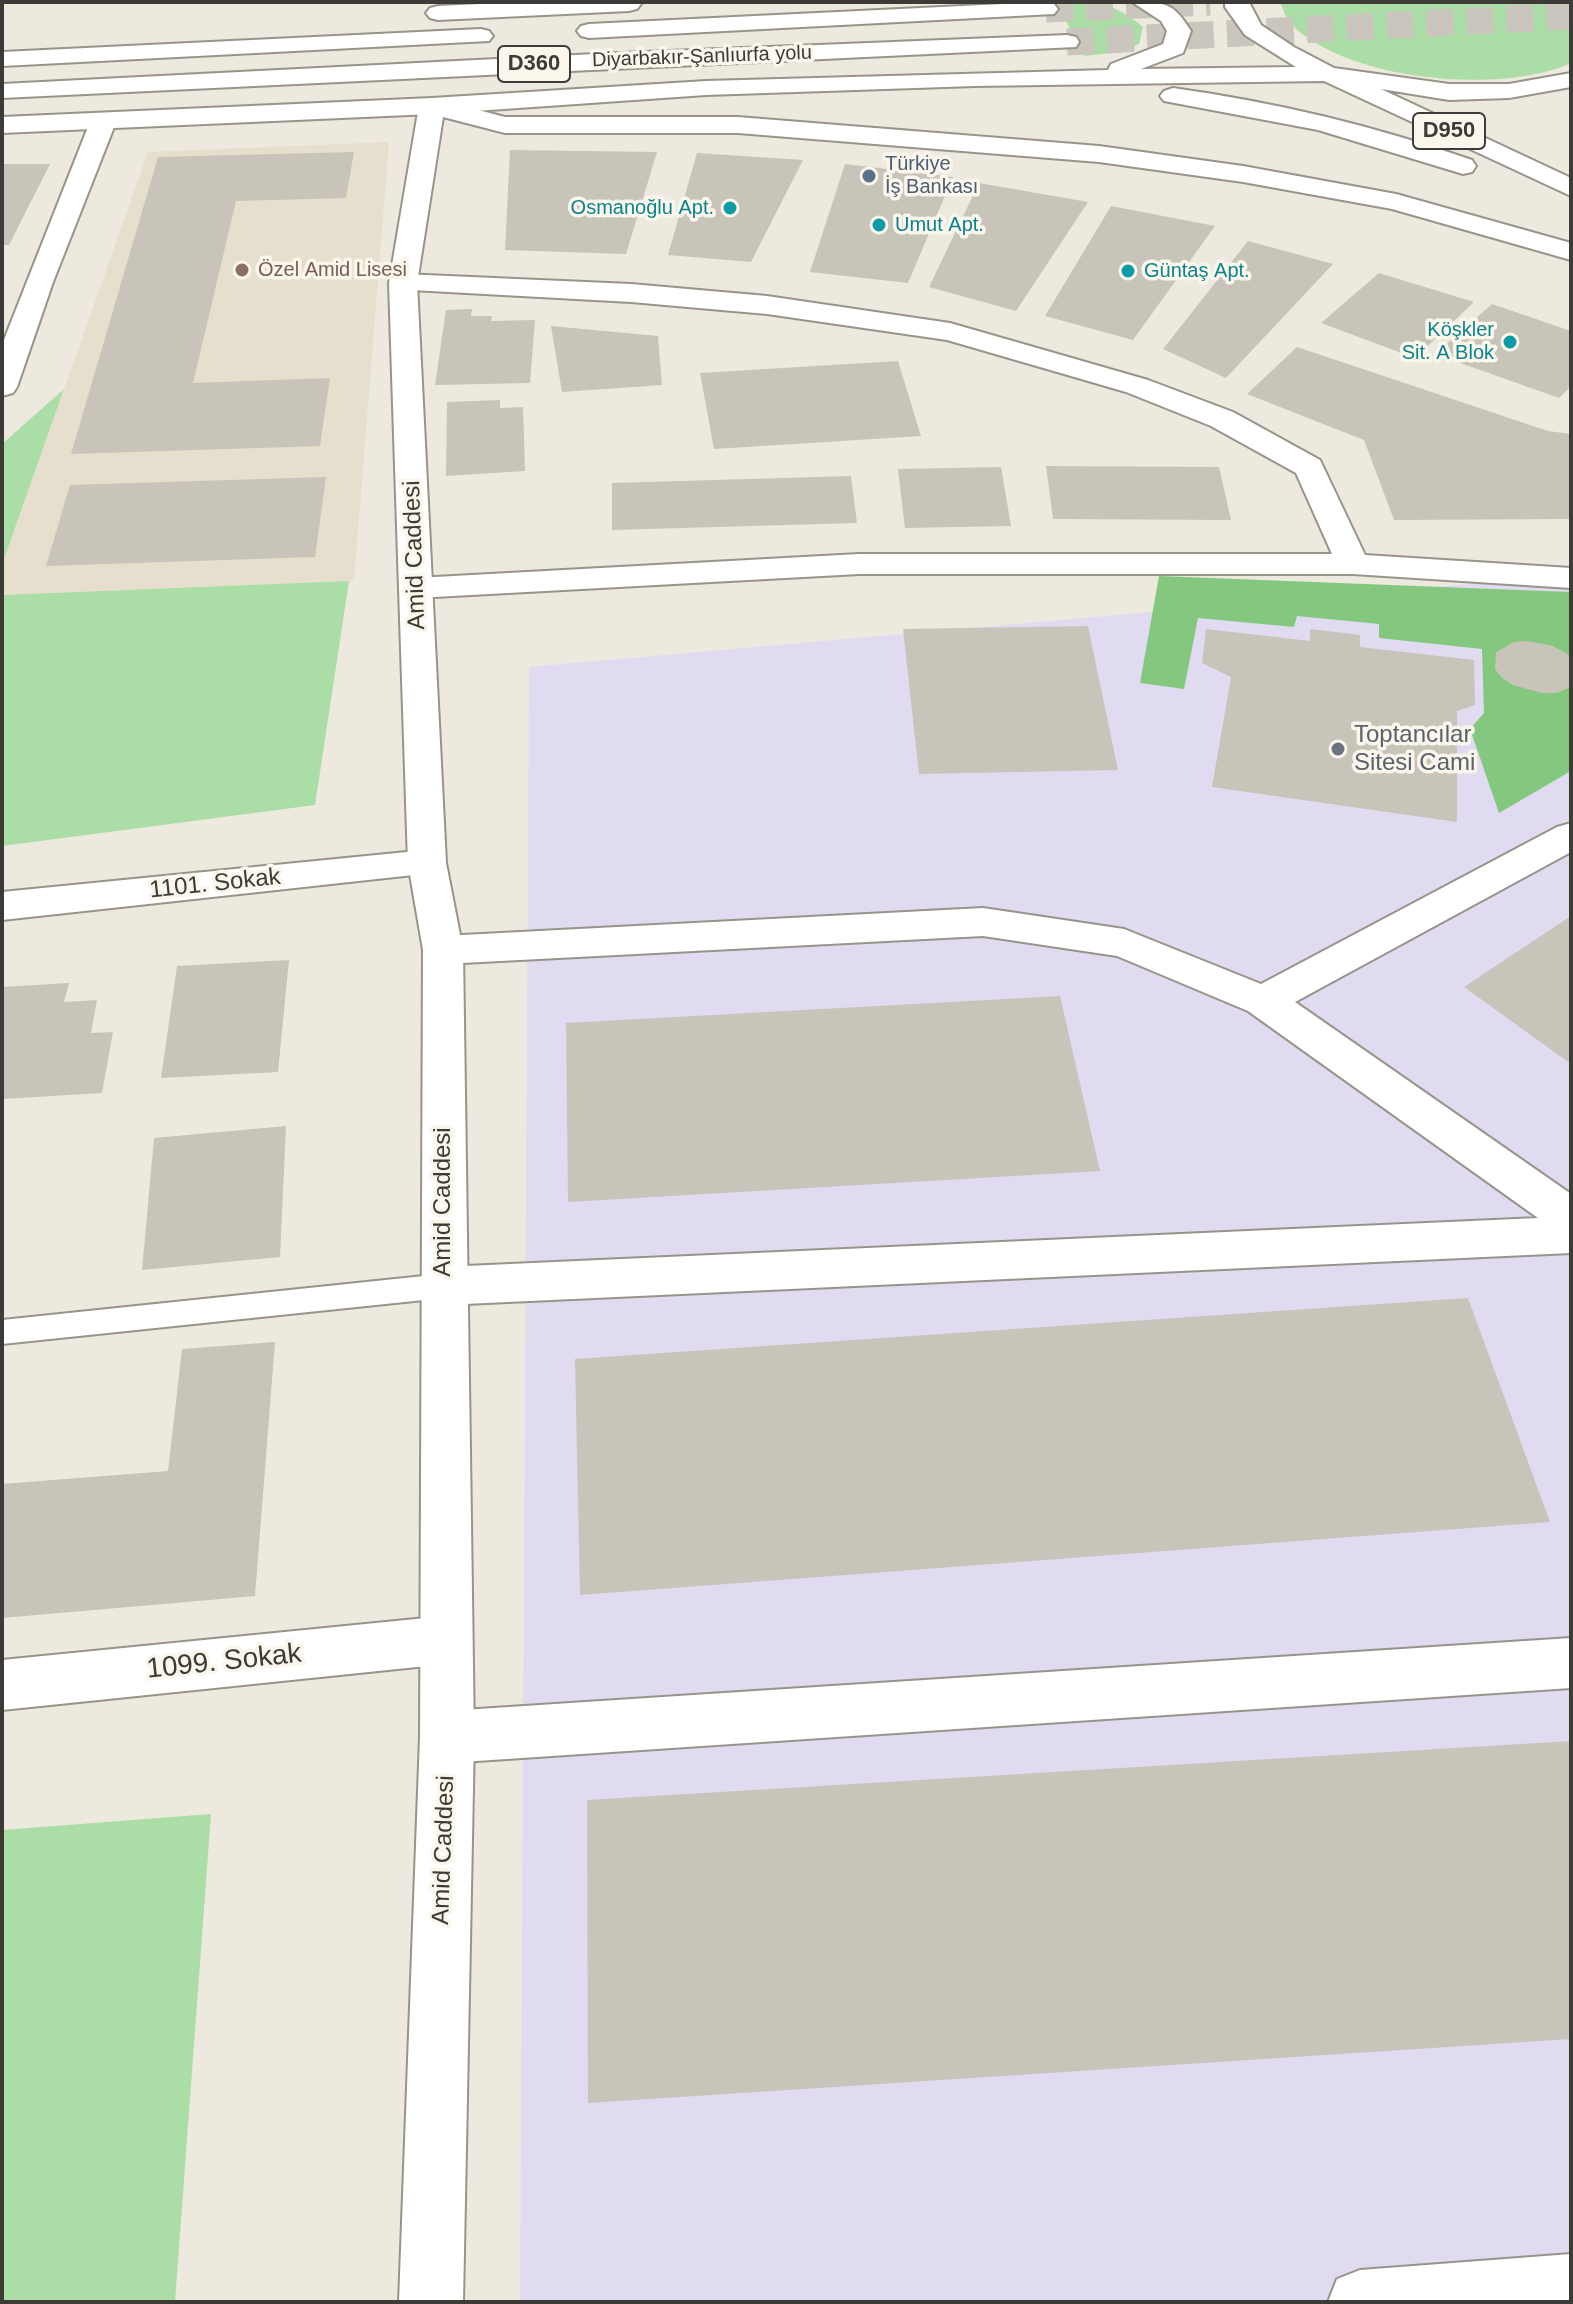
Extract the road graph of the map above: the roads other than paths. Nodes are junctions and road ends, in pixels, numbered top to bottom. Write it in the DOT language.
graph roads {
  1 [pos="1144,2"];
  2 [pos="1237,2"];
  3 [pos="647,3"];
  4 [pos="1046,9"];
  5 [pos="412,15"];
  6 [pos="570,32"];
  7 [pos="507,35"];
  8 [pos="1067,42"];
  9 [pos="2,59"];
  10 [pos="1328,74"];
  11 [pos="1095,77"];
  12 [pos="975,79"];
  13 [pos="1571,80"];
  14 [pos="2,91"];
  15 [pos="432,106"];
  16 [pos="103,122"];
  17 [pos="2,125"];
  18 [pos="1571,188"];
  19 [pos="1571,204"];
  20 [pos="1571,252"];
  21 [pos="403,283"];
  22 [pos="2,387"];
  23 [pos="1353,564"];
  24 [pos="1571,578"];
  25 [pos="416,588"];
  26 [pos="1571,836"];
  27 [pos="427,863"];
  28 [pos="2,906"];
  29 [pos="443,950"];
  30 [pos="1263,1001"];
  31 [pos="1571,1218"];
  32 [pos="1571,1235"];
  33 [pos="443,1286"];
  34 [pos="2,1332"];
  35 [pos="446,1640"];
  36 [pos="1571,1663"];
  37 [pos="2,1685"];
  38 [pos="447,1737"];
  39 [pos="1571,2286"];
  40 [pos="431,2302"];
  41 [pos="1360,2302"];
  1 -- 11 [label="main road"];
  2 -- 10 [label="main road"];
  3 -- 5 [label="main road"];
  4 -- 6 [label="main road, Diyarbakır-Şanlıurfa yolu / D360"];
  7 -- 9 [label="main road, D360"];
  8 -- 14 [label="main road, Diyarbakır-Şanlıurfa yolu / D360"];
  10 -- 11 [label="main road"];
  10 -- 13 [label="main road"];
  10 -- 18 [label="main road, D950"];
  11 -- 12 [label="main road"];
  12 -- 15 [label="main road"];
  12 -- 19 [label="main road"];
  15 -- 16 [label="main road"];
  15 -- 20 [label="main road"];
  15 -- 21 [label="main road, Amid Caddesi"];
  16 -- 17 [label="main road"];
  16 -- 22 [label="main road"];
  21 -- 23 [label="main road"];
  21 -- 25 [label="main road, Amid Caddesi"];
  23 -- 24 [label="main road"];
  23 -- 25 [label="main road"];
  25 -- 27 [label="main road, Amid Caddesi"];
  26 -- 30 [label="main road"];
  27 -- 28 [label="main road, 1101. Sokak"];
  27 -- 29 [label="main road, Amid Caddesi"];
  29 -- 30 [label="main road"];
  29 -- 33 [label="main road, Amid Caddesi"];
  30 -- 31 [label="main road"];
  32 -- 33 [label="main road"];
  33 -- 34 [label="lane"];
  33 -- 35 [label="main road, Amid Caddesi"];
  35 -- 37 [label="main road, 1099. Sokak"];
  35 -- 38 [label="main road, Amid Caddesi"];
  36 -- 38 [label="main road"];
  38 -- 40 [label="main road, Amid Caddesi"];
  39 -- 41 [label="main road"];
}
